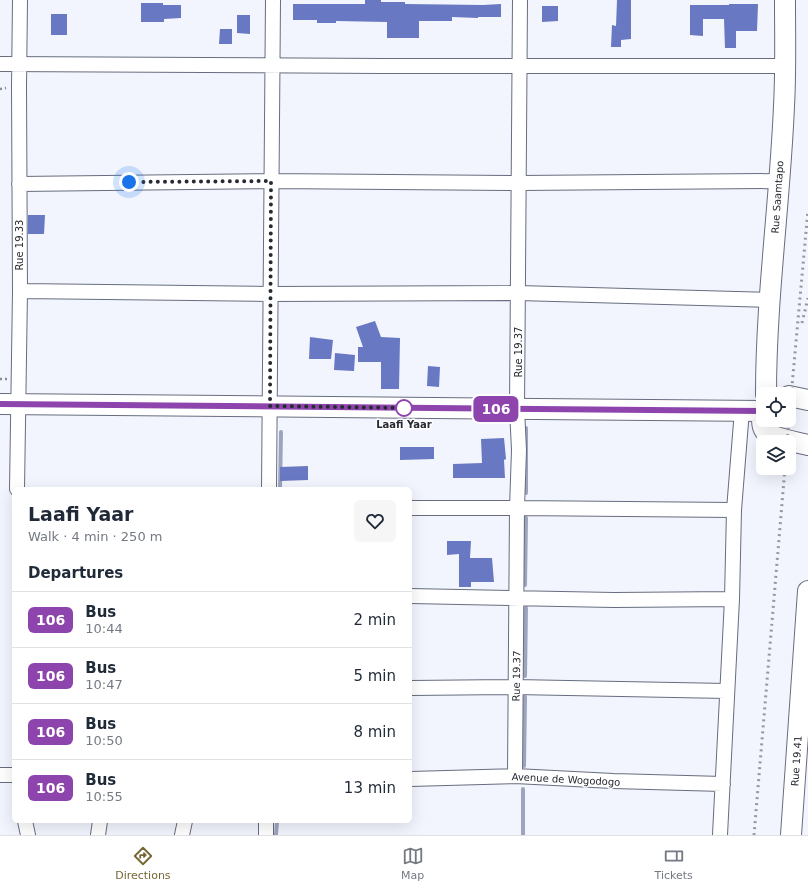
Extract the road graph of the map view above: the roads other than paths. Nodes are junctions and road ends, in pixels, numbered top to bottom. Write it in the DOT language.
graph roads {
  1 [pos="20,0"];
  2 [pos="273,0"];
  3 [pos="520,0"];
  4 [pos="784,0"];
  5 [pos="0,64"];
  6 [pos="18,64"];
  7 [pos="273,65"];
  8 [pos="520,66"];
  9 [pos="786,66"];
  10 [pos="271,181"];
  11 [pos="779,181"];
  12 [pos="519,183"];
  13 [pos="19,184"];
  14 [pos="20,291"];
  15 [pos="518,293"];
  16 [pos="271,294"];
  17 [pos="769,300"];
  18 [pos="766,387"];
  19 [pos="796,397"];
  20 [pos="808,400"];
  21 [pos="9,404"];
  22 [pos="270,406"];
  23 [pos="517,409"];
  24 [pos="742,410"];
  25 [pos="756,411"];
  26 [pos="764,427"];
  27 [pos="808,445"];
  28 [pos="18,487"];
  29 [pos="269,487"];
  30 [pos="412,508"];
  31 [pos="517,508"];
  32 [pos="734,510"];
  33 [pos="808,591"];
  34 [pos="412,596"];
  35 [pos="516,597"];
  36 [pos="732,599"];
  37 [pos="515,687"];
  38 [pos="412,688"];
  39 [pos="726,691"];
  40 [pos="0,775"];
  41 [pos="12,775"];
  42 [pos="515,776"];
  43 [pos="412,779"];
  44 [pos="723,784"];
  45 [pos="801,791"];
  46 [pos="25,823"];
  47 [pos="100,823"];
  48 [pos="185,823"];
  49 [pos="266,823"];
  50 [pos="28,835"];
  51 [pos="98,835"];
  52 [pos="182,835"];
  53 [pos="266,835"];
  54 [pos="720,835"];
  55 [pos="790,835"];
  1 -- 6 [label="street, Rue 19.33"];
  2 -- 7 [label="street"];
  3 -- 8 [label="street, Rue 19.37"];
  4 -- 9 [label="street, Rue Saamtapo"];
  5 -- 6 [label="street"];
  6 -- 7 [label="street"];
  6 -- 13 [label="street, Rue 19.33"];
  7 -- 8 [label="street"];
  7 -- 10 [label="street"];
  8 -- 9 [label="street"];
  8 -- 12 [label="street, Rue 19.37"];
  9 -- 11 [label="street, Rue Saamtapo"];
  10 -- 12 [label="street"];
  10 -- 13 [label="street"];
  10 -- 16 [label="street"];
  11 -- 12 [label="street"];
  11 -- 17 [label="street, Rue Saamtapo"];
  12 -- 15 [label="street, Rue 19.37"];
  13 -- 14 [label="street, Rue 19.33"];
  14 -- 16 [label="street"];
  14 -- 21 [label="street, Rue 19.33"];
  15 -- 16 [label="street"];
  15 -- 17 [label="street"];
  15 -- 23 [label="street, Rue 19.37"];
  16 -- 22 [label="street"];
  17 -- 18 [label="street, Rue Saamtapo"];
  19 -- 20 [label="street"];
  21 -- 22 [label="street"];
  21 -- 28 [label="street, Rue 19.33"];
  22 -- 23 [label="street"];
  22 -- 29 [label="street"];
  23 -- 24 [label="street"];
  23 -- 31 [label="street, Rue 19.37"];
  24 -- 25 [label="street"];
  24 -- 32 [label="street"];
  26 -- 27 [label="street"];
  30 -- 31 [label="street"];
  31 -- 32 [label="street"];
  31 -- 35 [label="street, Rue 19.37"];
  32 -- 36 [label="street"];
  33 -- 45 [label="street, Rue 19.41"];
  34 -- 35 [label="street"];
  35 -- 36 [label="street"];
  35 -- 37 [label="street, Rue 19.37"];
  36 -- 39 [label="street"];
  37 -- 38 [label="street"];
  37 -- 39 [label="street"];
  37 -- 42 [label="street, Rue 19.37"];
  39 -- 44 [label="street"];
  40 -- 41 [label="street"];
  42 -- 43 [label="street, Avenue de Wogodogo"];
  42 -- 44 [label="street, Avenue de Wogodogo"];
  44 -- 54 [label="street"];
  45 -- 55 [label="street, Rue 19.41"];
  46 -- 50 [label="street"];
  47 -- 51 [label="street"];
  48 -- 52 [label="street"];
  49 -- 53 [label="street"];
}
